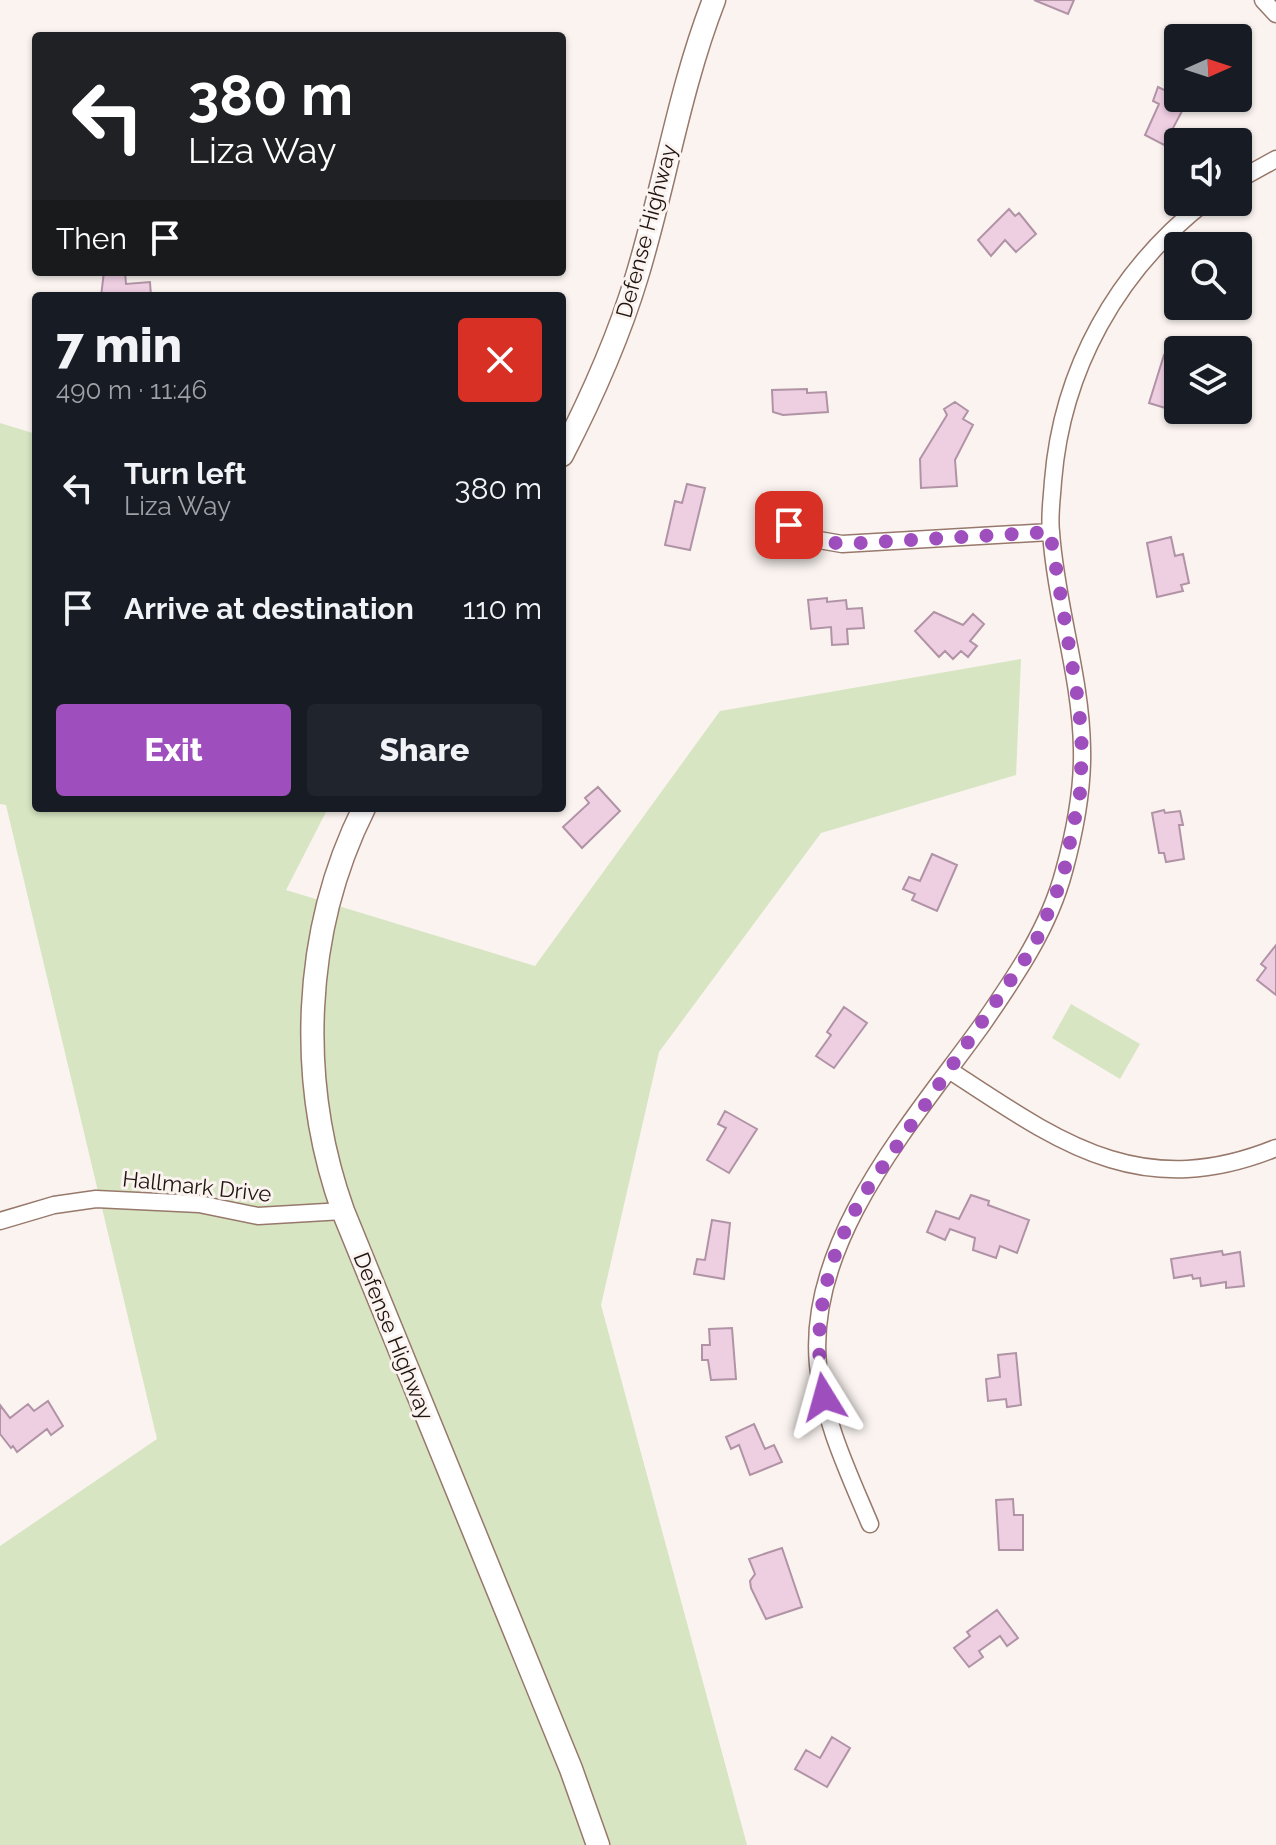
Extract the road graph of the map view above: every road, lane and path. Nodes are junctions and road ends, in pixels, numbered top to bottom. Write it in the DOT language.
graph roads {
  1 [pos="714,0"];
  2 [pos="1263,0"];
  3 [pos="1276,14"];
  4 [pos="1276,159"];
  5 [pos="1252,172"];
  6 [pos="1189,216"];
  7 [pos="566,447"];
  8 [pos="789,525"];
  9 [pos="1050,532"];
  10 [pos="362,812"];
  11 [pos="949,1070"];
  12 [pos="1276,1148"];
  13 [pos="343,1211"];
  14 [pos="0,1221"];
  15 [pos="870,1524"];
  16 [pos="598,1845"];
  1 -- 7 [label="main road, Defense Highway"];
  2 -- 3 [label="street"];
  4 -- 5 [label="street"];
  6 -- 9 [label="street"];
  8 -- 9 [label="street"];
  9 -- 11 [label="street"];
  10 -- 13 [label="main road, Defense Highway"];
  11 -- 12 [label="street"];
  11 -- 15 [label="street"];
  13 -- 14 [label="street, Hallmark Drive"];
  13 -- 16 [label="main road, Defense Highway"];
}
